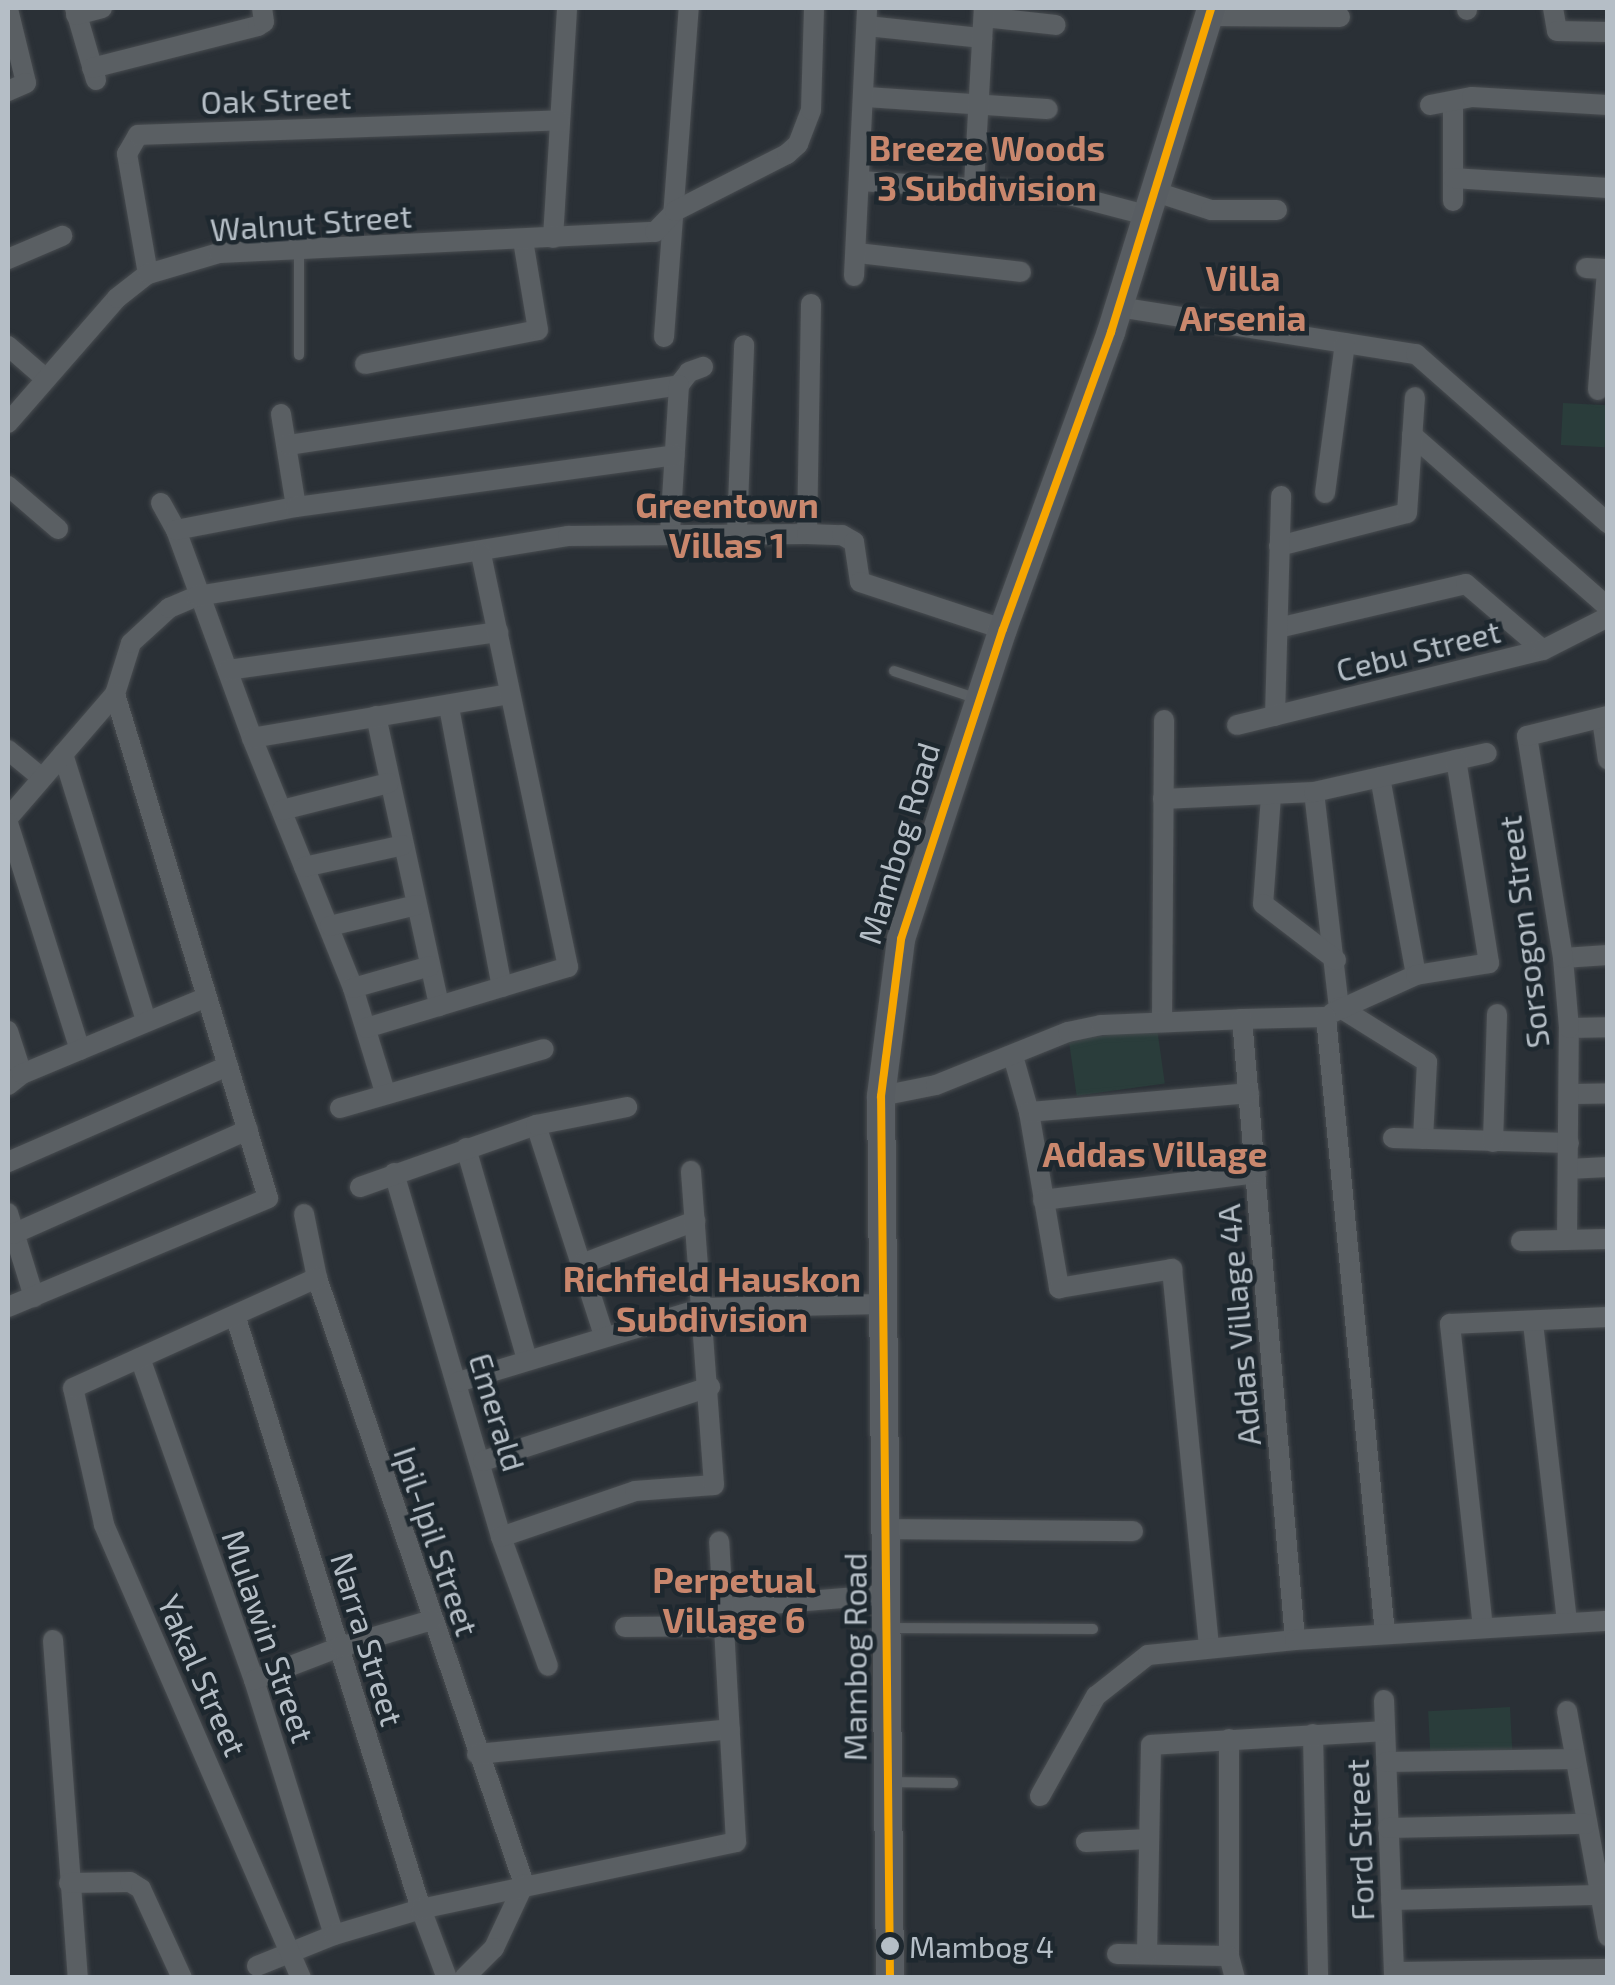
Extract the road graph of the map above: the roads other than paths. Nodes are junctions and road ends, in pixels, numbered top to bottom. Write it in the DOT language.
graph roads {
  1 [pos="102,8"];
  2 [pos="262,8"];
  3 [pos="567,8"];
  4 [pos="689,8"];
  5 [pos="814,8"];
  6 [pos="1554,8"];
  7 [pos="8,9"];
  8 [pos="76,11"];
  9 [pos="1210,12"];
  10 [pos="867,17"];
  11 [pos="1340,17"];
  12 [pos="984,21"];
  13 [pos="1056,24"];
  14 [pos="1608,32"];
  15 [pos="17,87"];
  16 [pos="865,97"];
  17 [pos="1453,102"];
  18 [pos="980,103"];
  19 [pos="1430,105"];
  20 [pos="1608,105"];
  21 [pos="1048,109"];
  22 [pos="560,120"];
  23 [pos="1453,178"];
  24 [pos="860,180"];
  25 [pos="974,185"];
  26 [pos="1608,188"];
  27 [pos="1453,201"];
  28 [pos="1149,203"];
  29 [pos="1276,210"];
  30 [pos="675,211"];
  31 [pos="62,236"];
  32 [pos="553,238"];
  33 [pos="523,240"];
  34 [pos="10,250"];
  35 [pos="299,252"];
  36 [pos="858,253"];
  37 [pos="1586,268"];
  38 [pos="1607,270"];
  39 [pos="1021,272"];
  40 [pos="148,274"];
  41 [pos="854,276"];
  42 [pos="811,304"];
  43 [pos="1118,308"];
  44 [pos="664,337"];
  45 [pos="744,344"];
  46 [pos="1345,344"];
  47 [pos="8,346"];
  48 [pos="1604,354"];
  49 [pos="299,356"];
  50 [pos="365,364"];
  51 [pos="703,367"];
  52 [pos="45,378"];
  53 [pos="679,385"];
  54 [pos="1598,390"];
  55 [pos="1414,397"];
  56 [pos="281,414"];
  57 [pos="8,423"];
  58 [pos="1412,434"];
  59 [pos="288,445"];
  60 [pos="674,456"];
  61 [pos="8,486"];
  62 [pos="1325,493"];
  63 [pos="1280,496"];
  64 [pos="161,502"];
  65 [pos="296,507"];
  66 [pos="1608,523"];
  67 [pos="58,529"];
  68 [pos="176,530"];
  69 [pos="670,532"];
  70 [pos="737,532"];
  71 [pos="807,534"];
  72 [pos="1280,546"];
  73 [pos="481,554"];
  74 [pos="198,596"];
  75 [pos="1608,607"];
  76 [pos="1608,617"];
  77 [pos="1002,628"];
  78 [pos="1278,628"];
  79 [pos="498,632"];
  80 [pos="1543,650"];
  81 [pos="228,670"];
  82 [pos="894,672"];
  83 [pos="114,694"];
  84 [pos="510,694"];
  85 [pos="979,700"];
  86 [pos="449,707"];
  87 [pos="376,716"];
  88 [pos="1275,716"];
  89 [pos="1605,718"];
  90 [pos="1164,720"];
  91 [pos="1238,726"];
  92 [pos="252,738"];
  93 [pos="8,750"];
  94 [pos="1487,753"];
  95 [pos="63,754"];
  96 [pos="1456,760"];
  97 [pos="1608,760"];
  98 [pos="1380,777"];
  99 [pos="42,778"];
  100 [pos="389,783"];
  101 [pos="1314,792"];
  102 [pos="1271,796"];
  103 [pos="1164,798"];
  104 [pos="282,810"];
  105 [pos="8,820"];
  106 [pos="403,845"];
  107 [pos="304,867"];
  108 [pos="416,906"];
  109 [pos="330,926"];
  110 [pos="1608,954"];
  111 [pos="1563,958"];
  112 [pos="1336,960"];
  113 [pos="430,966"];
  114 [pos="1416,975"];
  115 [pos="502,987"];
  116 [pos="353,988"];
  117 [pos="208,997"];
  118 [pos="439,1006"];
  119 [pos="1333,1012"];
  120 [pos="1497,1014"];
  121 [pos="1242,1019"];
  122 [pos="146,1021"];
  123 [pos="1162,1022"];
  124 [pos="366,1028"];
  125 [pos="1568,1028"];
  126 [pos="1608,1028"];
  127 [pos="8,1032"];
  128 [pos="544,1049"];
  129 [pos="80,1050"];
  130 [pos="1013,1056"];
  131 [pos="228,1066"];
  132 [pos="15,1080"];
  133 [pos="384,1092"];
  134 [pos="1249,1092"];
  135 [pos="1570,1094"];
  136 [pos="1608,1094"];
  137 [pos="881,1096"];
  138 [pos="627,1106"];
  139 [pos="340,1108"];
  140 [pos="1028,1112"];
  141 [pos="536,1125"];
  142 [pos="248,1130"];
  143 [pos="1393,1138"];
  144 [pos="1423,1139"];
  145 [pos="1493,1142"];
  146 [pos="1569,1143"];
  147 [pos="466,1148"];
  148 [pos="8,1162"];
  149 [pos="1608,1168"];
  150 [pos="1568,1169"];
  151 [pos="691,1171"];
  152 [pos="394,1173"];
  153 [pos="1256,1173"];
  154 [pos="360,1186"];
  155 [pos="1044,1200"];
  156 [pos="304,1214"];
  157 [pos="696,1221"];
  158 [pos="10,1224"];
  159 [pos="1568,1240"];
  160 [pos="1608,1240"];
  161 [pos="1521,1241"];
  162 [pos="584,1264"];
  163 [pos="317,1278"];
  164 [pos="34,1296"];
  165 [pos="882,1304"];
  166 [pos="8,1307"];
  167 [pos="703,1308"];
  168 [pos="236,1318"];
  169 [pos="1608,1318"];
  170 [pos="1534,1323"];
  171 [pos="604,1336"];
  172 [pos="140,1358"];
  173 [pos="527,1359"];
  174 [pos="458,1382"];
  175 [pos="710,1387"];
  176 [pos="482,1461"];
  177 [pos="888,1529"];
  178 [pos="1133,1532"];
  179 [pos="502,1537"];
  180 [pos="719,1540"];
  181 [pos="889,1594"];
  182 [pos="725,1617"];
  183 [pos="432,1620"];
  184 [pos="1608,1620"];
  185 [pos="1568,1623"];
  186 [pos="625,1627"];
  187 [pos="889,1628"];
  188 [pos="1483,1628"];
  189 [pos="1093,1629"];
  190 [pos="1385,1634"];
  191 [pos="53,1640"];
  192 [pos="1295,1640"];
  193 [pos="340,1647"];
  194 [pos="1209,1647"];
  195 [pos="548,1666"];
  196 [pos="254,1680"];
  197 [pos="1384,1700"];
  198 [pos="1568,1711"];
  199 [pos="730,1729"];
  200 [pos="1385,1731"];
  201 [pos="1313,1734"];
  202 [pos="1229,1740"];
  203 [pos="477,1754"];
  204 [pos="1575,1759"];
  205 [pos="1386,1762"];
  206 [pos="890,1782"];
  207 [pos="953,1784"];
  208 [pos="1040,1796"];
  209 [pos="1586,1824"];
  210 [pos="1388,1828"];
  211 [pos="1150,1839"];
  212 [pos="1086,1842"];
  213 [pos="69,1883"];
  214 [pos="524,1884"];
  215 [pos="1602,1896"];
  216 [pos="1391,1900"];
  217 [pos="421,1909"];
  218 [pos="334,1935"];
  219 [pos="1608,1936"];
  220 [pos="292,1952"];
  221 [pos="1116,1954"];
  222 [pos="1147,1954"];
  223 [pos="1229,1956"];
  224 [pos="257,1966"];
  225 [pos="1608,1969"];
  226 [pos="1394,1975"];
  227 [pos="78,1978"];
  228 [pos="182,1978"];
  229 [pos="301,1978"];
  230 [pos="447,1978"];
  231 [pos="464,1978"];
  232 [pos="890,1978"];
  233 [pos="1235,1978"];
  234 [pos="1318,1978"];
  1 -- 8 [label="street"];
  2 -- 8 [label="street"];
  3 -- 22 [label="street"];
  4 -- 30 [label="street"];
  5 -- 30 [label="street, Walnut Street"];
  6 -- 14 [label="street"];
  7 -- 15 [label="street"];
  9 -- 11 [label="street"];
  9 -- 28 [label="main road, Mambog Road"];
  10 -- 12 [label="street"];
  10 -- 16 [label="street"];
  12 -- 13 [label="street"];
  12 -- 18 [label="street"];
  16 -- 18 [label="street"];
  16 -- 24 [label="street"];
  17 -- 19 [label="street"];
  17 -- 20 [label="street"];
  17 -- 23 [label="street"];
  18 -- 21 [label="street"];
  18 -- 25 [label="street"];
  22 -- 32 [label="street"];
  22 -- 40 [label="street, Oak Street"];
  23 -- 26 [label="street"];
  23 -- 27 [label="street"];
  24 -- 25 [label="street"];
  24 -- 36 [label="street"];
  25 -- 28 [label="street"];
  28 -- 29 [label="street"];
  28 -- 43 [label="main road, Mambog Road"];
  30 -- 32 [label="street, Walnut Street"];
  30 -- 44 [label="street"];
  31 -- 34 [label="street"];
  32 -- 33 [label="street, Walnut Street"];
  33 -- 35 [label="street, Walnut Street"];
  33 -- 50 [label="street"];
  35 -- 40 [label="street, Walnut Street"];
  35 -- 49 [label="lane"];
  36 -- 39 [label="street"];
  36 -- 41 [label="street"];
  37 -- 38 [label="street"];
  38 -- 48 [label="street"];
  40 -- 52 [label="street, Walnut Street"];
  42 -- 71 [label="street"];
  43 -- 46 [label="street"];
  43 -- 77 [label="main road, Mambog Road"];
  45 -- 70 [label="street"];
  46 -- 62 [label="street"];
  46 -- 66 [label="street"];
  47 -- 52 [label="street"];
  48 -- 54 [label="street"];
  51 -- 53 [label="street"];
  52 -- 57 [label="street, Walnut Street"];
  53 -- 59 [label="street"];
  53 -- 60 [label="street"];
  55 -- 58 [label="street"];
  56 -- 59 [label="street"];
  58 -- 72 [label="street"];
  58 -- 75 [label="street"];
  59 -- 65 [label="street"];
  60 -- 65 [label="street"];
  60 -- 69 [label="street"];
  61 -- 67 [label="street"];
  63 -- 72 [label="street"];
  64 -- 68 [label="street"];
  65 -- 68 [label="street"];
  68 -- 74 [label="street"];
  69 -- 70 [label="street"];
  69 -- 73 [label="street"];
  70 -- 71 [label="street"];
  71 -- 77 [label="street"];
  72 -- 78 [label="street"];
  73 -- 74 [label="street"];
  73 -- 79 [label="street"];
  74 -- 81 [label="street"];
  74 -- 83 [label="street"];
  76 -- 80 [label="street, Cebu Street"];
  77 -- 85 [label="main road, Mambog Road"];
  78 -- 80 [label="street"];
  78 -- 88 [label="street"];
  79 -- 81 [label="street"];
  79 -- 84 [label="street"];
  80 -- 88 [label="street, Cebu Street"];
  81 -- 92 [label="street"];
  82 -- 85 [label="lane"];
  83 -- 95 [label="street"];
  83 -- 117 [label="street"];
  84 -- 86 [label="street"];
  84 -- 115 [label="street"];
  85 -- 137 [label="main road, Mambog Road"];
  86 -- 87 [label="street"];
  86 -- 115 [label="street"];
  87 -- 92 [label="street"];
  87 -- 100 [label="street"];
  88 -- 91 [label="street, Cebu Street"];
  89 -- 97 [label="street"];
  89 -- 111 [label="street, Sorsogon Street"];
  90 -- 103 [label="street"];
  92 -- 104 [label="street"];
  93 -- 99 [label="street"];
  94 -- 96 [label="street"];
  95 -- 99 [label="street"];
  95 -- 122 [label="street"];
  96 -- 98 [label="street"];
  96 -- 114 [label="street"];
  98 -- 101 [label="street"];
  98 -- 114 [label="street"];
  99 -- 105 [label="street"];
  100 -- 104 [label="street"];
  100 -- 106 [label="street"];
  101 -- 102 [label="street"];
  101 -- 112 [label="street"];
  102 -- 103 [label="street"];
  102 -- 112 [label="street"];
  103 -- 123 [label="street"];
  104 -- 107 [label="street"];
  105 -- 129 [label="street"];
  106 -- 107 [label="street"];
  106 -- 108 [label="street"];
  107 -- 109 [label="street"];
  108 -- 109 [label="street"];
  108 -- 113 [label="street"];
  109 -- 116 [label="street"];
  110 -- 111 [label="street"];
  111 -- 125 [label="street, Sorsogon Street"];
  112 -- 119 [label="street"];
  113 -- 116 [label="street"];
  113 -- 118 [label="street"];
  114 -- 119 [label="street"];
  115 -- 118 [label="street"];
  116 -- 124 [label="street"];
  117 -- 122 [label="street"];
  117 -- 131 [label="street"];
  118 -- 124 [label="street"];
  119 -- 121 [label="street"];
  119 -- 144 [label="street"];
  119 -- 190 [label="street"];
  120 -- 145 [label="street"];
  121 -- 123 [label="street"];
  121 -- 134 [label="street, Addas Village 4A"];
  122 -- 129 [label="street"];
  123 -- 130 [label="street"];
  124 -- 133 [label="street"];
  125 -- 126 [label="street"];
  125 -- 135 [label="street, Sorsogon Street"];
  127 -- 132 [label="street"];
  128 -- 133 [label="street"];
  129 -- 132 [label="street"];
  130 -- 137 [label="street"];
  130 -- 140 [label="street"];
  131 -- 142 [label="street"];
  131 -- 148 [label="street"];
  133 -- 139 [label="street"];
  134 -- 140 [label="street"];
  134 -- 153 [label="street, Addas Village 4A"];
  135 -- 136 [label="street"];
  135 -- 146 [label="street, Sorsogon Street"];
  137 -- 165 [label="main road, Mambog Road"];
  138 -- 141 [label="street"];
  140 -- 155 [label="street"];
  141 -- 147 [label="street"];
  141 -- 162 [label="street"];
  142 -- 158 [label="street"];
  142 -- 164 [label="street"];
  143 -- 144 [label="street"];
  144 -- 145 [label="street"];
  145 -- 146 [label="street"];
  146 -- 150 [label="street, Sorsogon Street"];
  147 -- 152 [label="street"];
  147 -- 173 [label="street"];
  149 -- 150 [label="street"];
  150 -- 159 [label="street, Sorsogon Street"];
  151 -- 157 [label="street"];
  152 -- 154 [label="street"];
  152 -- 174 [label="street, Emerald"];
  153 -- 155 [label="street"];
  153 -- 192 [label="street, Addas Village 4A"];
  155 -- 194 [label="street"];
  156 -- 163 [label="street, Ipil-Ipil Street"];
  157 -- 162 [label="street"];
  157 -- 167 [label="street"];
  158 -- 164 [label="street"];
  159 -- 160 [label="street"];
  159 -- 161 [label="street"];
  162 -- 171 [label="street"];
  163 -- 168 [label="street"];
  163 -- 183 [label="street, Ipil-Ipil Street"];
  164 -- 166 [label="street"];
  165 -- 167 [label="street"];
  165 -- 177 [label="main road, Mambog Road"];
  167 -- 171 [label="street"];
  167 -- 175 [label="street"];
  168 -- 172 [label="street"];
  168 -- 193 [label="street, Narra Street"];
  169 -- 170 [label="street"];
  170 -- 185 [label="street"];
  170 -- 188 [label="street"];
  171 -- 173 [label="street"];
  172 -- 196 [label="street, Mulawin Street"];
  172 -- 220 [label="street, Yakal Street"];
  173 -- 174 [label="street"];
  174 -- 176 [label="street, Emerald"];
  175 -- 176 [label="street"];
  175 -- 179 [label="street"];
  176 -- 179 [label="street, Emerald"];
  177 -- 178 [label="street"];
  177 -- 181 [label="main road, Mambog Road"];
  179 -- 195 [label="street, Emerald"];
  180 -- 182 [label="street"];
  181 -- 182 [label="street"];
  181 -- 187 [label="main road, Mambog Road"];
  182 -- 186 [label="street"];
  182 -- 199 [label="street"];
  183 -- 193 [label="street"];
  183 -- 203 [label="street, Ipil-Ipil Street"];
  184 -- 185 [label="street"];
  185 -- 188 [label="street"];
  187 -- 189 [label="lane"];
  187 -- 206 [label="main road, Mambog Road"];
  188 -- 190 [label="street"];
  190 -- 192 [label="street"];
  191 -- 213 [label="street"];
  192 -- 194 [label="street"];
  193 -- 196 [label="street"];
  193 -- 217 [label="street, Narra Street"];
  194 -- 208 [label="street"];
  196 -- 218 [label="street, Mulawin Street"];
  197 -- 200 [label="street, Ford Street"];
  198 -- 204 [label="street"];
  199 -- 203 [label="street"];
  199 -- 214 [label="street"];
  200 -- 201 [label="street"];
  200 -- 205 [label="street, Ford Street"];
  201 -- 202 [label="street"];
  201 -- 234 [label="street"];
  202 -- 211 [label="street"];
  202 -- 223 [label="street"];
  203 -- 214 [label="street, Ipil-Ipil Street"];
  204 -- 205 [label="street"];
  204 -- 209 [label="street"];
  205 -- 210 [label="street, Ford Street"];
  206 -- 207 [label="lane"];
  206 -- 232 [label="main road, Mambog Road"];
  209 -- 210 [label="street"];
  209 -- 215 [label="street"];
  210 -- 216 [label="street, Ford Street"];
  211 -- 212 [label="street"];
  211 -- 222 [label="street"];
  213 -- 227 [label="street"];
  213 -- 228 [label="street"];
  214 -- 217 [label="street"];
  214 -- 231 [label="street"];
  215 -- 216 [label="street"];
  215 -- 219 [label="street"];
  216 -- 226 [label="street, Ford Street"];
  217 -- 218 [label="street"];
  217 -- 230 [label="street, Narra Street"];
  218 -- 220 [label="street"];
  220 -- 224 [label="street"];
  220 -- 229 [label="street, Yakal Street"];
  221 -- 222 [label="street"];
  222 -- 223 [label="street"];
  223 -- 233 [label="street"];
  225 -- 226 [label="street"];
}
